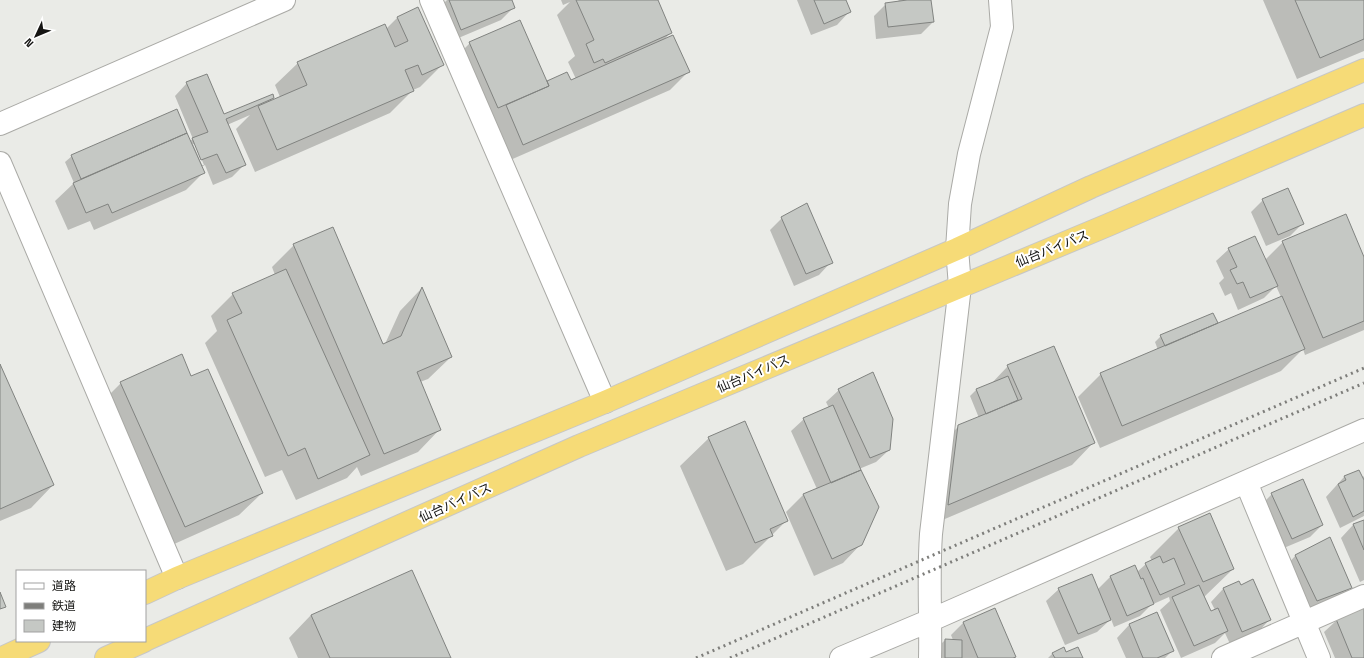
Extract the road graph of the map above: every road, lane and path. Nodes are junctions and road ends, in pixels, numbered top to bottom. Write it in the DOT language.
graph roads {
  1 [pos="284,0"];
  2 [pos="430,0"];
  3 [pos="1000,0"];
  4 [pos="1364,70"];
  5 [pos="1364,115"];
  6 [pos="0,124"];
  7 [pos="0,163"];
  8 [pos="957,249"];
  9 [pos="960,286"];
  10 [pos="606,402"];
  11 [pos="1364,430"];
  12 [pos="1246,482"];
  13 [pos="177,578"];
  14 [pos="146,593"];
  15 [pos="1364,596"];
  16 [pos="931,620"];
  17 [pos="1303,622"];
  18 [pos="146,640"];
  19 [pos="37,642"];
  20 [pos="142,642"];
  21 [pos="2,658"];
  22 [pos="106,658"];
  23 [pos="841,658"];
  24 [pos="930,658"];
  25 [pos="1223,658"];
  26 [pos="1319,658"];
  1 -- 6 [label="street"];
  2 -- 10 [label="street"];
  3 -- 8 [label="street"];
  4 -- 8 [label="highway"];
  5 -- 9 [label="highway, 仙台バイパス"];
  7 -- 13 [label="street"];
  8 -- 9 [label="street"];
  8 -- 10 [label="highway"];
  9 -- 16 [label="street"];
  9 -- 18 [label="highway, 仙台バイパス"];
  10 -- 13 [label="highway"];
  11 -- 12 [label="street"];
  12 -- 16 [label="street"];
  12 -- 17 [label="street"];
  13 -- 14 [label="highway"];
  15 -- 17 [label="street"];
  16 -- 23 [label="street"];
  16 -- 24 [label="street"];
  17 -- 25 [label="street"];
  17 -- 26 [label="street"];
  19 -- 21 [label="highway"];
  20 -- 22 [label="highway, 仙台バイパス"];
}
